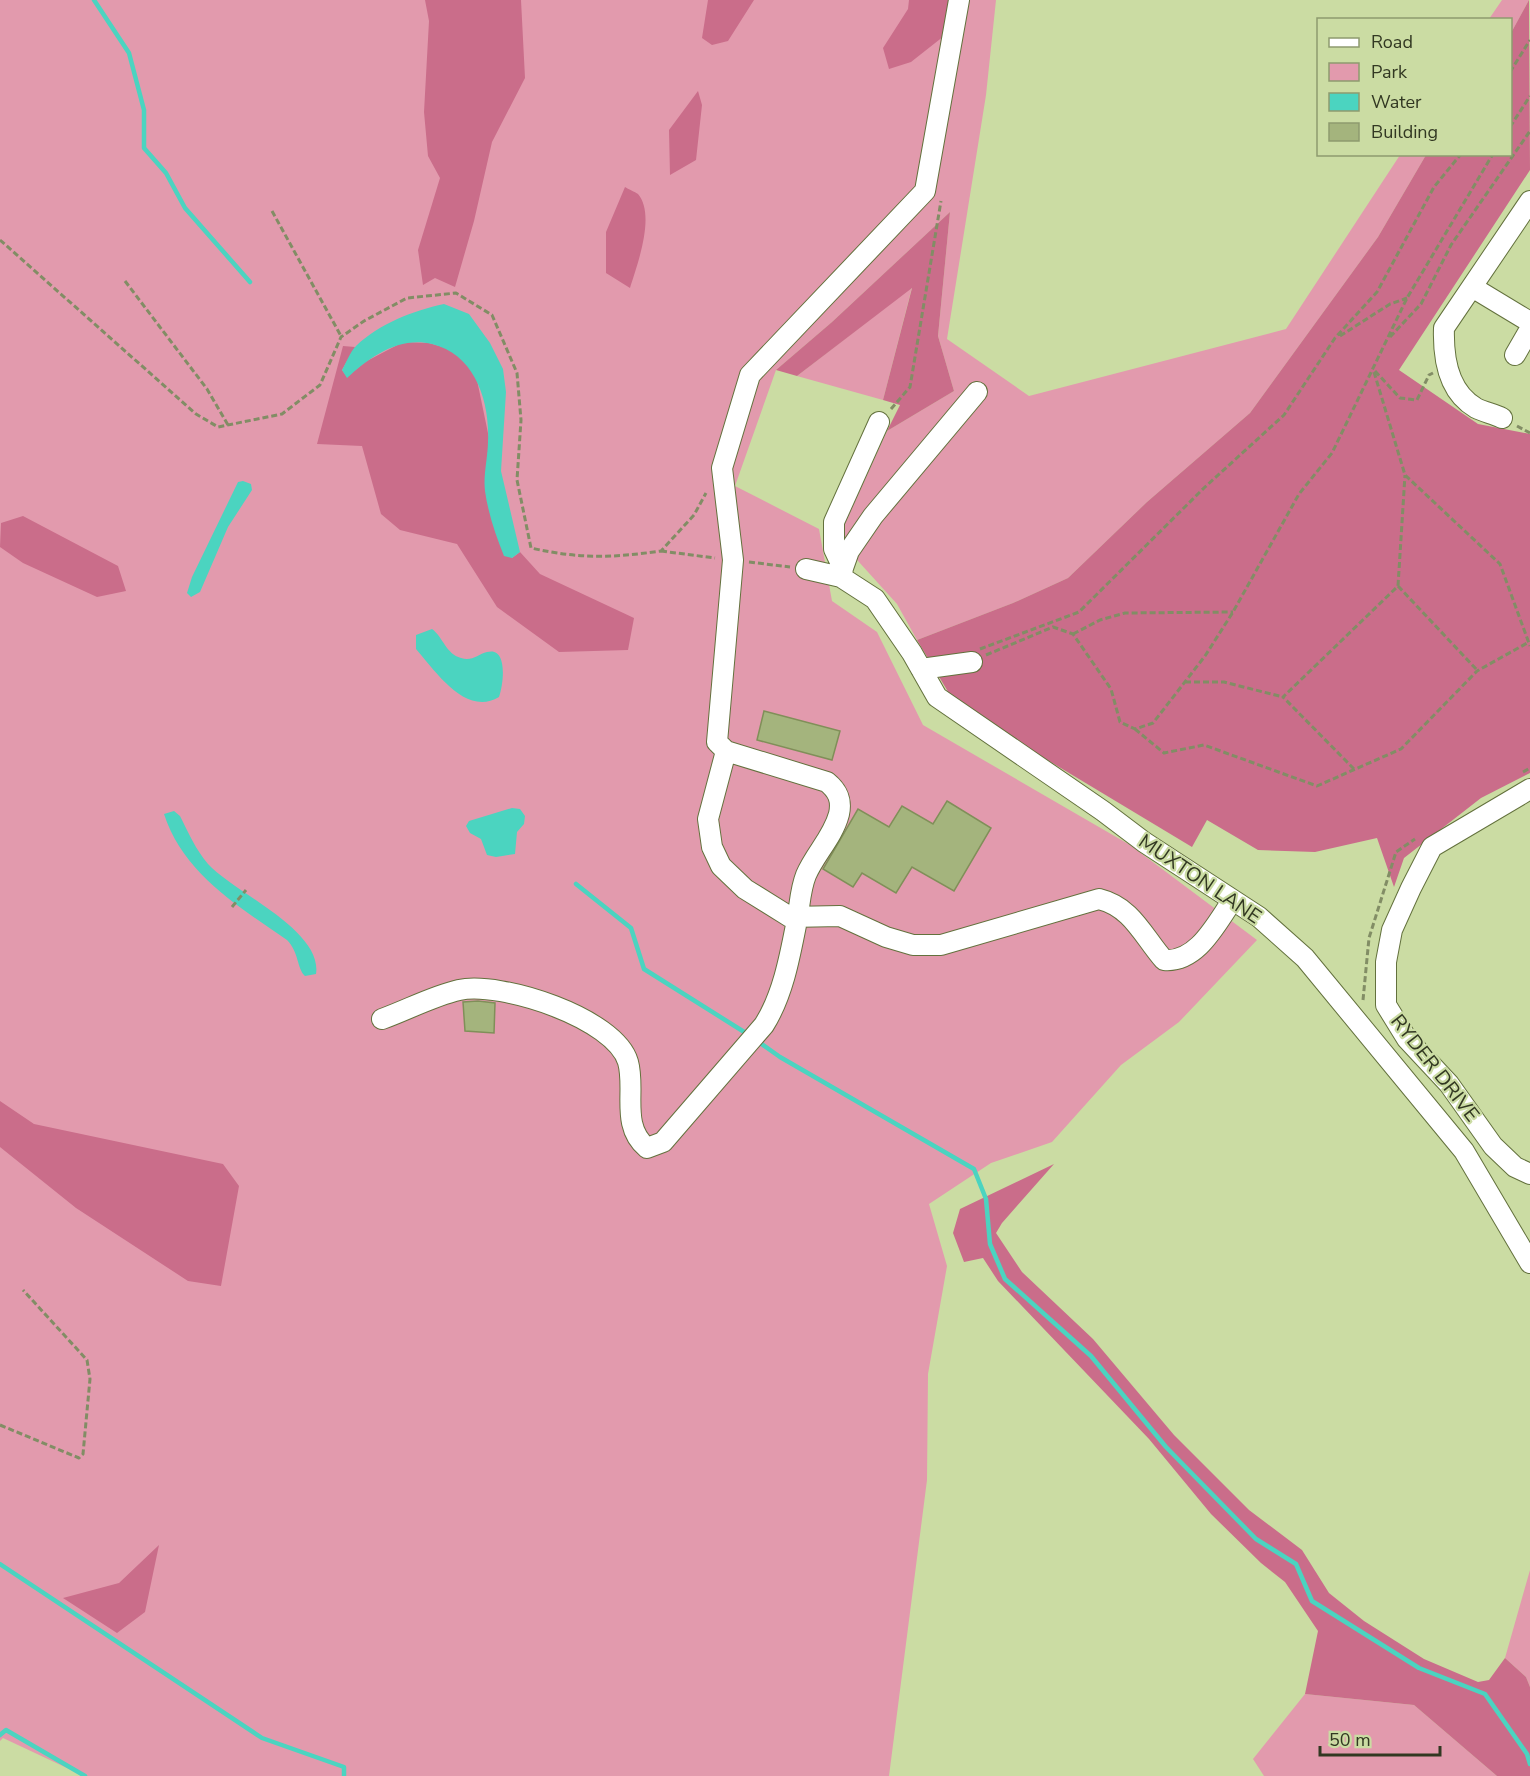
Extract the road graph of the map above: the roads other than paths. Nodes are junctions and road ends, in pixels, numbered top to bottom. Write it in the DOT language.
graph roads {
  1 [pos="959,0"];
  2 [pos="1530,201"];
  3 [pos="1523,228"];
  4 [pos="1477,280"];
  5 [pos="1530,322"];
  6 [pos="1530,329"];
  7 [pos="1515,355"];
  8 [pos="977,392"];
  9 [pos="1503,418"];
  10 [pos="879,422"];
  11 [pos="806,569"];
  12 [pos="842,572"];
  13 [pos="971,657"];
  14 [pos="921,669"];
  15 [pos="726,751"];
  16 [pos="1530,789"];
  17 [pos="1232,901"];
  18 [pos="797,918"];
  19 [pos="382,1019"];
  20 [pos="1530,1174"];
  21 [pos="1530,1263"];
  1 -- 15 [label="street"];
  2 -- 3 [label="street"];
  3 -- 4 [label="street"];
  4 -- 5 [label="street"];
  4 -- 9 [label="street"];
  6 -- 7 [label="street"];
  8 -- 12 [label="street"];
  10 -- 12 [label="street"];
  11 -- 12 [label="street, MUXTON LANE"];
  12 -- 14 [label="street, MUXTON LANE"];
  13 -- 14 [label="street"];
  14 -- 17 [label="street, MUXTON LANE"];
  15 -- 18 [label="street"];
  15 -- 18 [label="street"];
  16 -- 20 [label="street, RYDER DRIVE"];
  17 -- 18 [label="street"];
  17 -- 21 [label="street, MUXTON LANE"];
  18 -- 19 [label="street"];
}
